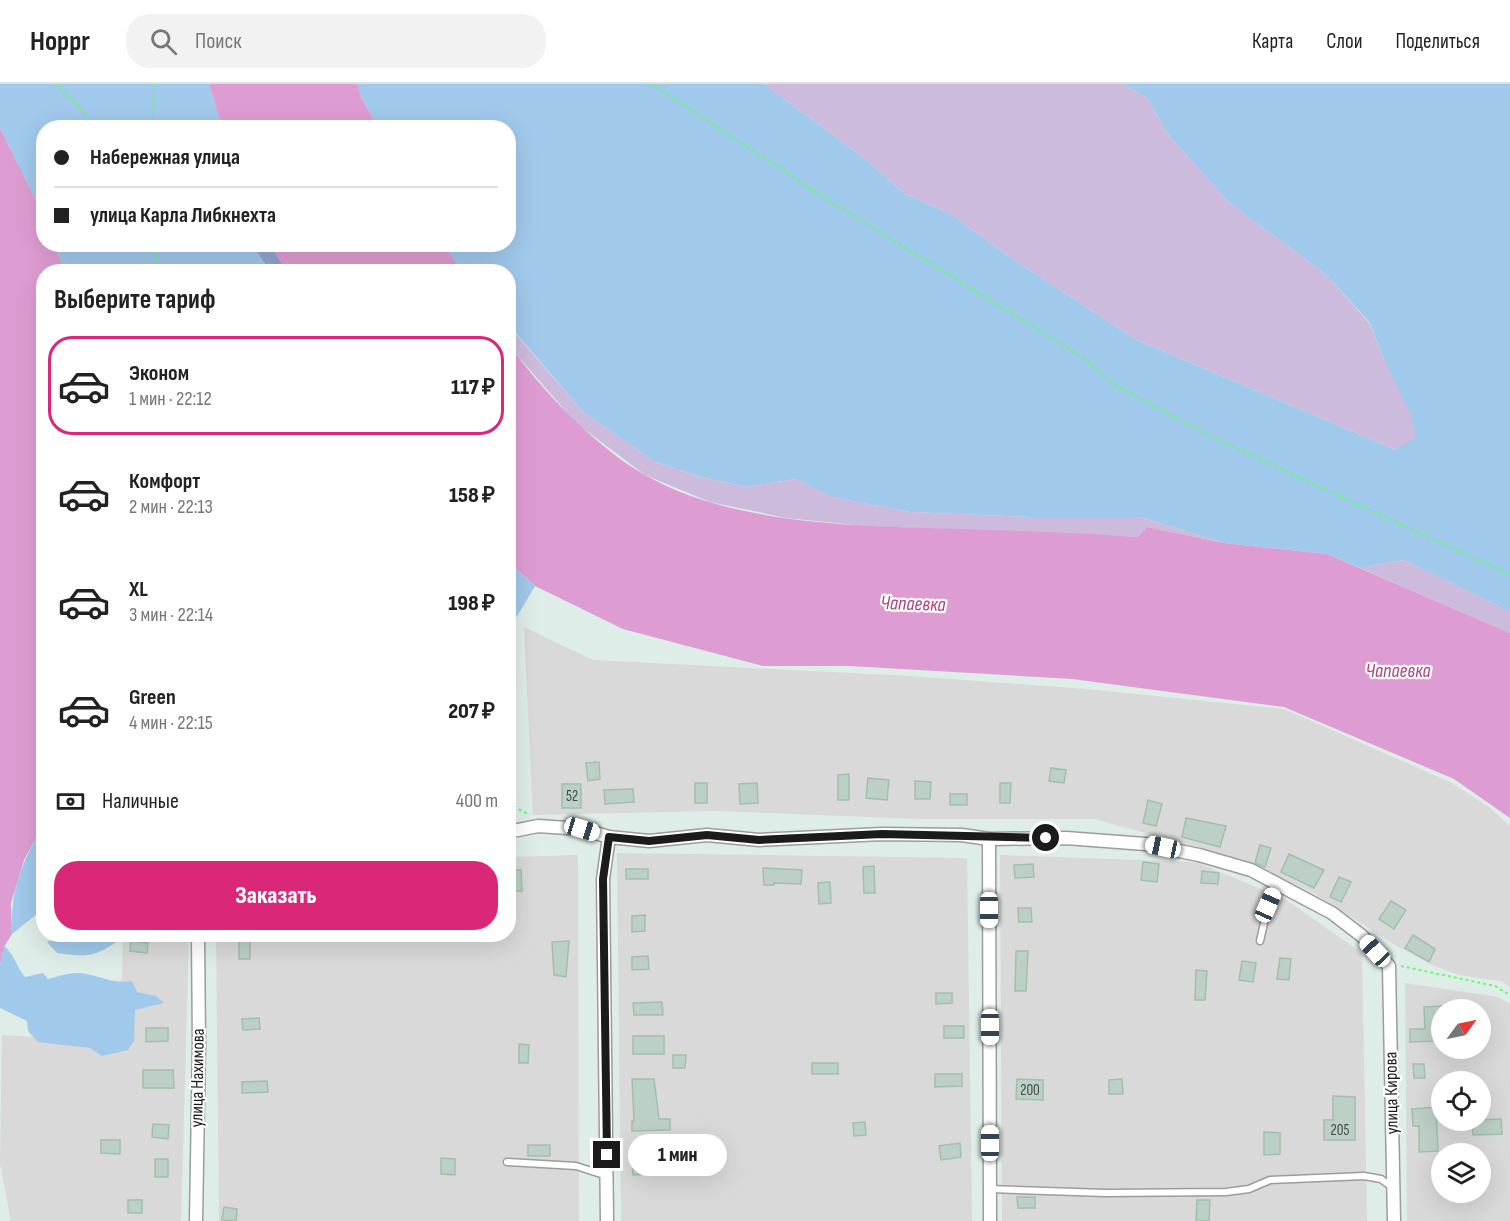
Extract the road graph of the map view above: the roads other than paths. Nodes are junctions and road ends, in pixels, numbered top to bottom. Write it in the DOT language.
graph roads {
  1 [pos="516,830"];
  2 [pos="609,837"];
  3 [pos="989,839"];
  4 [pos="1277,884"];
  5 [pos="1260,941"];
  6 [pos="198,942"];
  7 [pos="507,1162"];
  8 [pos="608,1176"];
  9 [pos="1393,1188"];
  10 [pos="990,1189"];
  11 [pos="196,1221"];
  12 [pos="607,1221"];
  13 [pos="990,1221"];
  14 [pos="1394,1221"];
  1 -- 2 [label="street"];
  2 -- 3 [label="street"];
  2 -- 8 [label="street"];
  3 -- 4 [label="street"];
  3 -- 10 [label="street"];
  4 -- 5 [label="lane"];
  4 -- 9 [label="street, улица Кирова"];
  6 -- 11 [label="street, улица Нахимова"];
  7 -- 8 [label="lane"];
  8 -- 12 [label="street"];
  9 -- 10 [label="lane"];
  9 -- 14 [label="street, улица Кирова"];
  10 -- 13 [label="street"];
}
